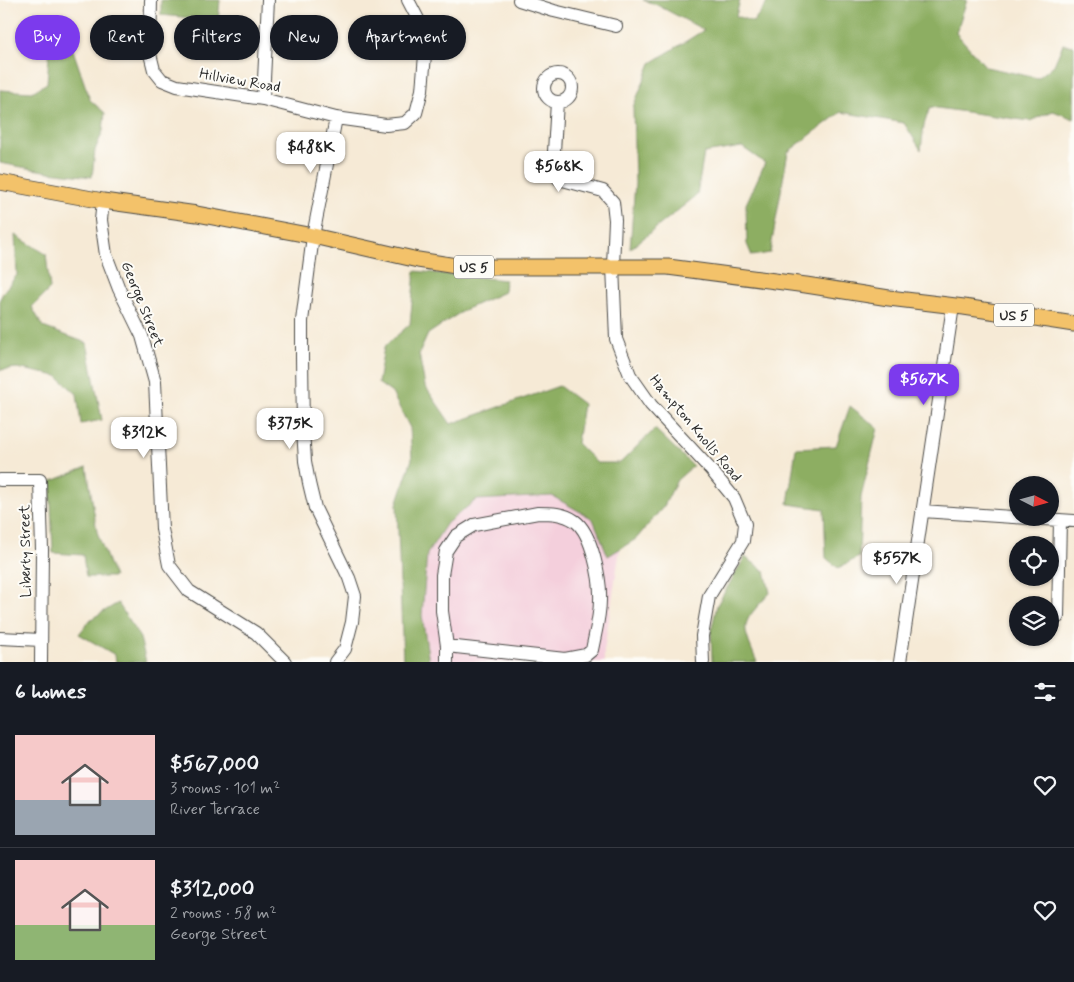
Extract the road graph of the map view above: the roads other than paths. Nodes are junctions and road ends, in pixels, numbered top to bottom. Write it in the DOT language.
graph roads {
  1 [pos="151,0"];
  2 [pos="268,0"];
  3 [pos="408,0"];
  4 [pos="519,0"];
  5 [pos="616,26"];
  6 [pos="262,99"];
  7 [pos="557,102"];
  8 [pos="336,118"];
  9 [pos="0,182"];
  10 [pos="103,201"];
  11 [pos="313,236"];
  12 [pos="613,266"];
  13 [pos="953,306"];
  14 [pos="1074,324"];
  15 [pos="0,480"];
  16 [pos="922,511"];
  17 [pos="1060,520"];
  18 [pos="1074,521"];
  19 [pos="1058,596"];
  20 [pos="0,638"];
  21 [pos="41,640"];
  22 [pos="447,646"];
  23 [pos="588,658"];
  24 [pos="41,662"];
  25 [pos="285,662"];
  26 [pos="335,662"];
  27 [pos="447,662"];
  28 [pos="703,662"];
  29 [pos="900,662"];
  1 -- 6 [label="street, Hillview Road"];
  2 -- 6 [label="street"];
  3 -- 8 [label="street, Hillview Road"];
  4 -- 5 [label="street"];
  6 -- 8 [label="street, Hillview Road"];
  7 -- 12 [label="street, Hampton Knolls Road"];
  8 -- 11 [label="street"];
  9 -- 10 [label="main road, US 5"];
  10 -- 11 [label="main road, US 5"];
  10 -- 25 [label="street, George Street"];
  11 -- 12 [label="main road, US 5"];
  11 -- 26 [label="street"];
  12 -- 13 [label="main road, US 5"];
  12 -- 28 [label="street, Hampton Knolls Road"];
  13 -- 14 [label="main road, US 5"];
  13 -- 16 [label="street"];
  15 -- 21 [label="street, Liberty Street"];
  16 -- 17 [label="street"];
  16 -- 29 [label="street"];
  17 -- 18 [label="street"];
  17 -- 19 [label="street"];
  20 -- 21 [label="street"];
  21 -- 24 [label="street, Liberty Street"];
  22 -- 23 [label="street"];
  22 -- 23 [label="street"];
  22 -- 27 [label="street"];
}
